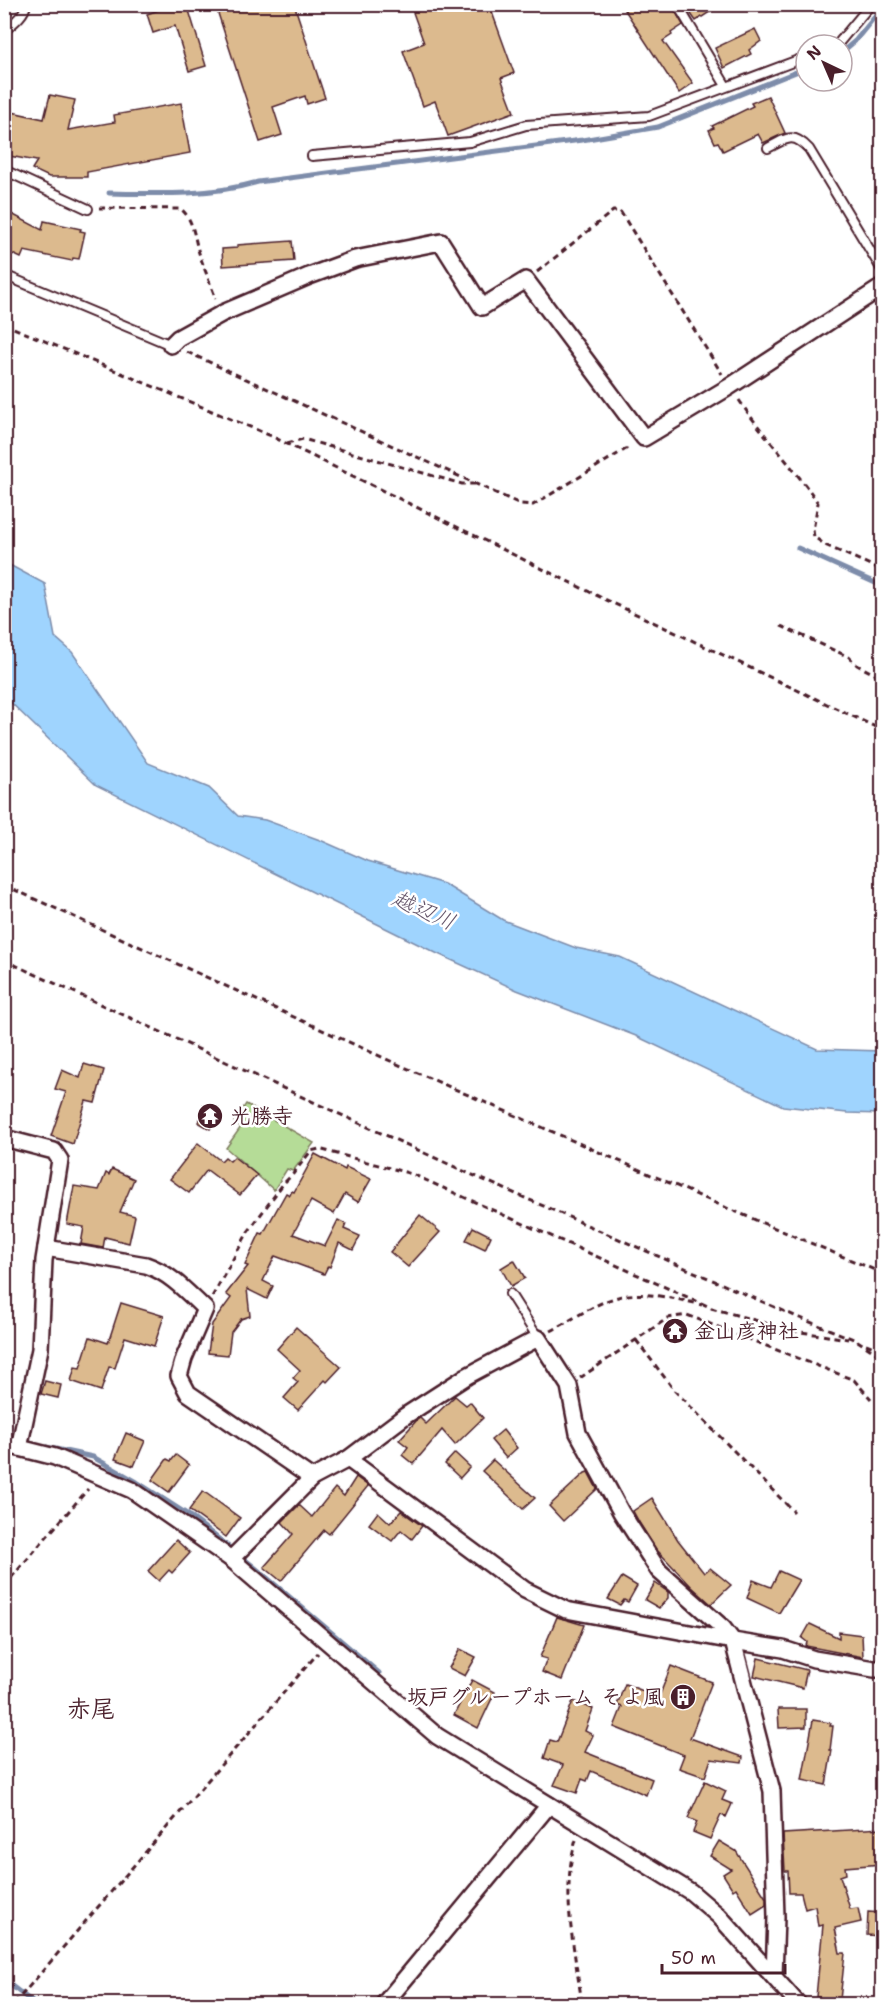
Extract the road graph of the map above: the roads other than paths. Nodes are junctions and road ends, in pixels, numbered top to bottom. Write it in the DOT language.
graph roads {
  1 [pos="26,4"];
  2 [pos="677,4"];
  3 [pos="871,4"];
  4 [pos="4,31"];
  5 [pos="847,33"];
  6 [pos="794,61"];
  7 [pos="726,86"];
  8 [pos="768,148"];
  9 [pos="312,156"];
  10 [pos="4,170"];
  11 [pos="88,208"];
  12 [pos="882,270"];
  13 [pos="4,275"];
  14 [pos="882,288"];
  15 [pos="171,345"];
  16 [pos="4,1138"];
  17 [pos="46,1248"];
  18 [pos="510,1294"];
  19 [pos="538,1338"];
  20 [pos="17,1443"];
  21 [pos="348,1459"];
  22 [pos="312,1478"];
  23 [pos="231,1558"];
  24 [pos="733,1641"];
  25 [pos="882,1669"];
  26 [pos="549,1805"];
  27 [pos="774,1977"];
  28 [pos="384,2004"];
  29 [pos="798,2004"];
  1 -- 4 [label="lane"];
  2 -- 7 [label="lane"];
  3 -- 5 [label="lane"];
  6 -- 7 [label="lane"];
  7 -- 9 [label="lane"];
  8 -- 12 [label="lane"];
  10 -- 11 [label="lane"];
  13 -- 15 [label="lane"];
  14 -- 15 [label="street"];
  16 -- 17 [label="street"];
  17 -- 20 [label="street"];
  17 -- 22 [label="street"];
  18 -- 19 [label="lane"];
  19 -- 21 [label="street"];
  19 -- 24 [label="street"];
  20 -- 23 [label="street"];
  21 -- 22 [label="street"];
  21 -- 24 [label="street"];
  22 -- 23 [label="street"];
  23 -- 26 [label="street"];
  24 -- 25 [label="street"];
  24 -- 27 [label="street"];
  26 -- 27 [label="street"];
  26 -- 28 [label="street"];
  27 -- 29 [label="street"];
}
